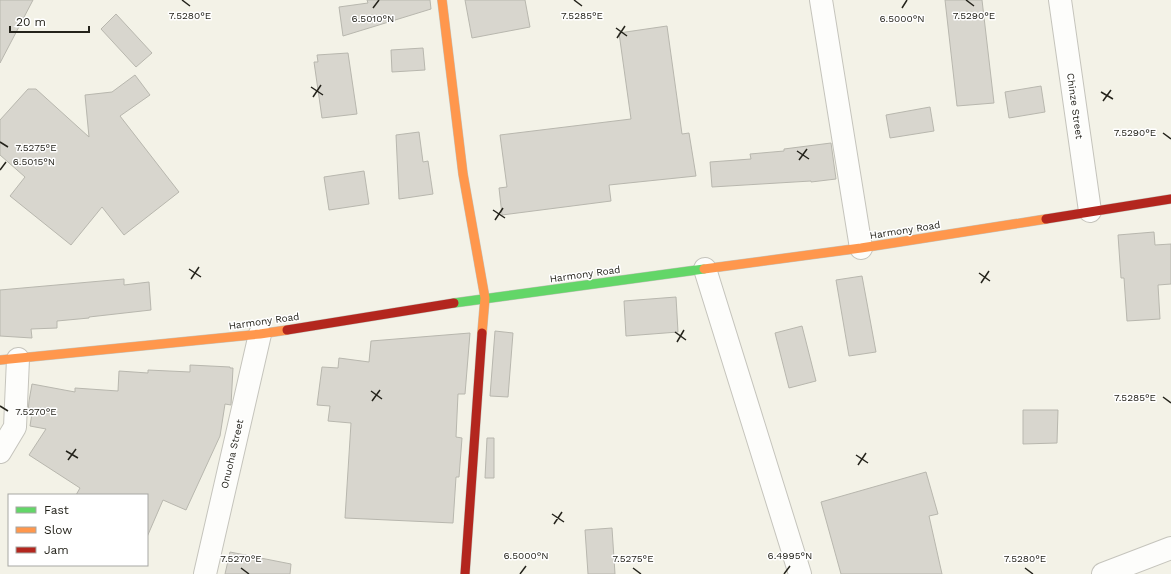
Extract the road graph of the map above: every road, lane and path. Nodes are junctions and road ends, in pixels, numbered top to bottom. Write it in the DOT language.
graph roads {
  1 [pos="442,0"];
  2 [pos="821,0"];
  3 [pos="1060,0"];
  4 [pos="1171,199"];
  5 [pos="1090,211"];
  6 [pos="861,248"];
  7 [pos="705,269"];
  8 [pos="485,298"];
  9 [pos="260,334"];
  10 [pos="9,359"];
  11 [pos="0,452"];
  12 [pos="1171,548"];
  13 [pos="205,574"];
  14 [pos="465,574"];
  15 [pos="800,574"];
  16 [pos="1103,574"];
  1 -- 8 [label="main road"];
  2 -- 6 [label="street"];
  3 -- 5 [label="street, Chinze Street"];
  4 -- 5 [label="main road, Harmony Road"];
  5 -- 6 [label="main road, Harmony Road"];
  6 -- 7 [label="main road, Harmony Road"];
  7 -- 8 [label="main road, Harmony Road"];
  7 -- 15 [label="street"];
  8 -- 9 [label="main road, Harmony Road"];
  8 -- 14 [label="main road"];
  9 -- 10 [label="main road, Harmony Road"];
  9 -- 13 [label="street, Onuoha Street"];
  10 -- 11 [label="street"];
  12 -- 16 [label="street"];
}
